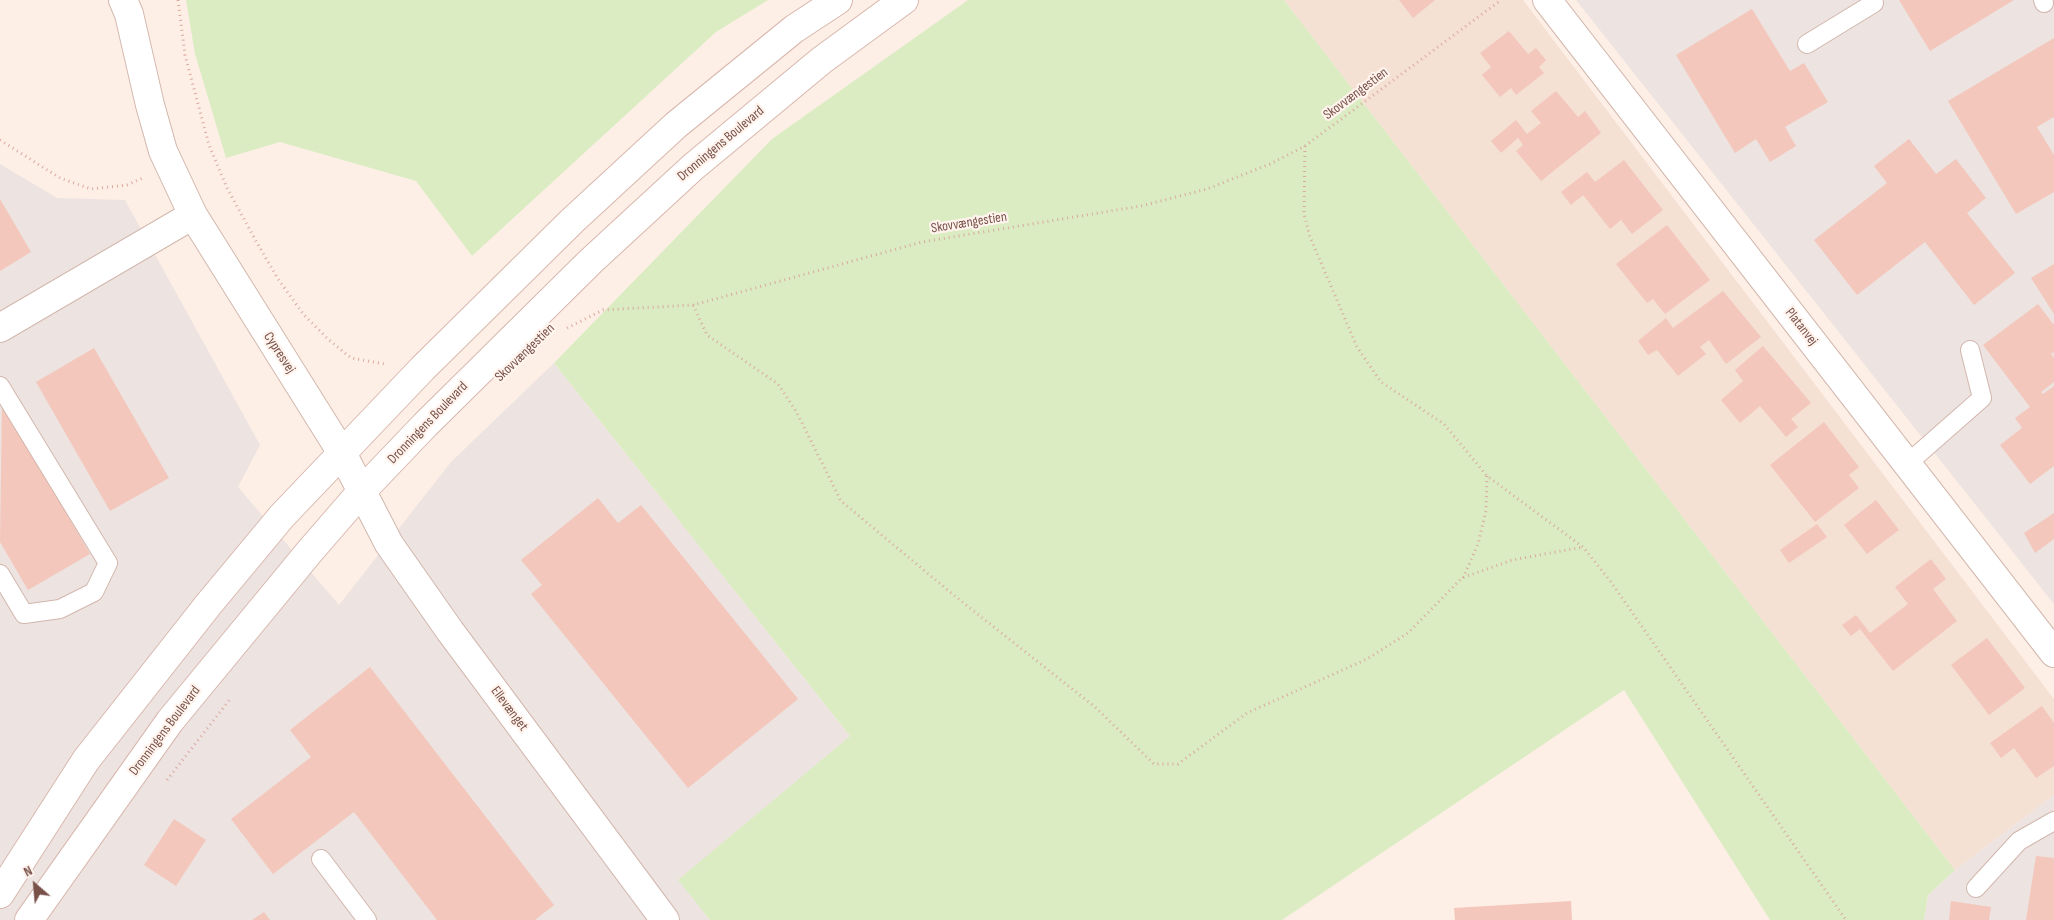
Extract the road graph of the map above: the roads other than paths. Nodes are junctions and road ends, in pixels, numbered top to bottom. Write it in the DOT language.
graph roads {
  1 [pos="123,0"];
  2 [pos="838,0"];
  3 [pos="904,0"];
  4 [pos="1547,0"];
  5 [pos="1874,3"];
  6 [pos="1807,44"];
  7 [pos="193,215"];
  8 [pos="0,328"];
  9 [pos="1970,350"];
  10 [pos="0,386"];
  11 [pos="342,453"];
  12 [pos="1907,464"];
  13 [pos="362,491"];
  14 [pos="0,574"];
  15 [pos="2054,653"];
  16 [pos="2054,821"];
  17 [pos="321,859"];
  18 [pos="1976,888"];
  19 [pos="0,894"];
  20 [pos="29,920"];
  21 [pos="367,920"];
  22 [pos="666,920"];
  1 -- 7 [label="main road, Cypresvej"];
  2 -- 11 [label="main road"];
  3 -- 13 [label="main road, Dronningens Boulevard"];
  4 -- 12 [label="main road, Platanvej"];
  5 -- 6 [label="lane"];
  7 -- 8 [label="main road"];
  7 -- 11 [label="main road, Cypresvej"];
  9 -- 12 [label="lane"];
  10 -- 14 [label="lane"];
  11 -- 13 [label="main road, Cypresvej"];
  11 -- 19 [label="main road"];
  12 -- 15 [label="main road, Platanvej"];
  13 -- 20 [label="main road, Dronningens Boulevard"];
  13 -- 22 [label="main road, Ellevænget"];
  16 -- 18 [label="lane"];
  17 -- 21 [label="lane"];
}
